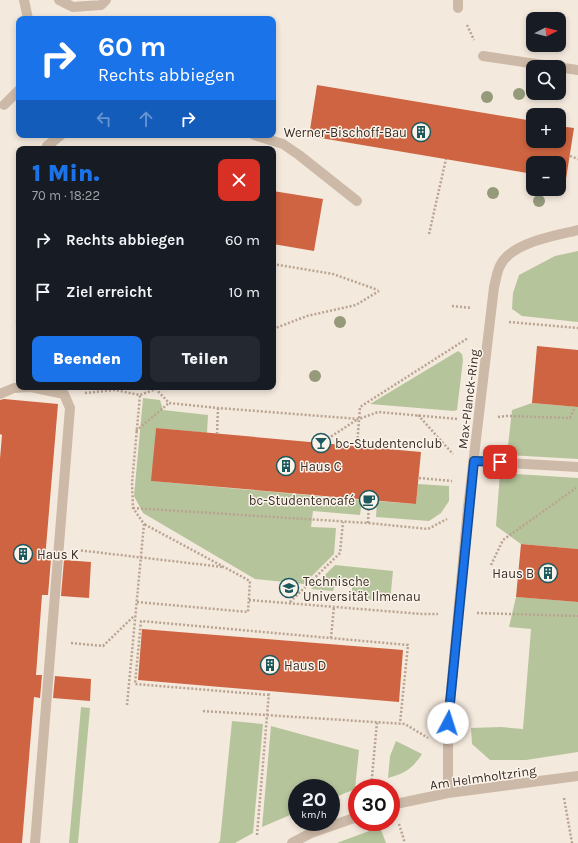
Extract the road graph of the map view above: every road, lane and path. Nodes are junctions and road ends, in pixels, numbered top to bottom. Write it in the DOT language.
graph roads {
  1 [pos="24,0"];
  2 [pos="59,0"];
  3 [pos="106,0"];
  4 [pos="458,4"];
  5 [pos="27,16"];
  6 [pos="483,56"];
  7 [pos="578,70"];
  8 [pos="16,93"];
  9 [pos="4,105"];
  10 [pos="57,138"];
  11 [pos="264,138"];
  12 [pos="47,146"];
  13 [pos="570,156"];
  14 [pos="446,159"];
  15 [pos="578,159"];
  16 [pos="357,201"];
  17 [pos="578,230"];
  18 [pos="429,234"];
  19 [pos="276,264"];
  20 [pos="452,306"];
  21 [pos="472,307"];
  22 [pos="490,321"];
  23 [pos="276,328"];
  24 [pos="578,328"];
  25 [pos="16,388"];
  26 [pos="45,390"];
  27 [pos="151,390"];
  28 [pos="158,390"];
  29 [pos="0,394"];
  30 [pos="64,394"];
  31 [pos="140,395"];
  32 [pos="169,403"];
  33 [pos="575,407"];
  34 [pos="218,408"];
  35 [pos="418,416"];
  36 [pos="358,419"];
  37 [pos="478,421"];
  38 [pos="136,431"];
  39 [pos="217,434"];
  40 [pos="321,443"];
  41 [pos="357,446"];
  42 [pos="474,461"];
  43 [pos="578,466"];
  44 [pos="419,478"];
  45 [pos="472,481"];
  46 [pos="578,486"];
  47 [pos="368,500"];
  48 [pos="133,508"];
  49 [pos="343,522"];
  50 [pos="368,523"];
  51 [pos="144,524"];
  52 [pos="428,529"];
  53 [pos="85,551"];
  54 [pos="141,558"];
  55 [pos="491,565"];
  56 [pos="226,567"];
  57 [pos="250,600"];
  58 [pos="137,602"];
  59 [pos="290,602"];
  60 [pos="334,606"];
  61 [pos="459,612"];
  62 [pos="135,616"];
  63 [pos="578,616"];
  64 [pos="331,638"];
  65 [pos="51,642"];
  66 [pos="269,692"];
  67 [pos="269,695"];
  68 [pos="127,705"];
  69 [pos="203,712"];
  70 [pos="267,715"];
  71 [pos="377,722"];
  72 [pos="400,724"];
  73 [pos="431,740"];
  74 [pos="578,776"];
  75 [pos="561,778"];
  76 [pos="372,779"];
  77 [pos="448,793"];
  78 [pos="400,803"];
  79 [pos="348,820"];
  80 [pos="257,835"];
  81 [pos="35,843"];
  82 [pos="293,843"];
  83 [pos="572,843"];
  1 -- 5 [label="street"];
  2 -- 3 [label="street"];
  4 -- 6 [label="path"];
  6 -- 7 [label="street"];
  8 -- 9 [label="street"];
  10 -- 12 [label="street"];
  11 -- 16 [label="street"];
  13 -- 15 [label="path"];
  14 -- 18 [label="path"];
  17 -- 22 [label="street, Max-Planck-Ring"];
  19 -- 23 [label="path"];
  20 -- 21 [label="path"];
  22 -- 24 [label="path"];
  22 -- 36 [label="path"];
  22 -- 37 [label="street, Max-Planck-Ring"];
  25 -- 29 [label="street"];
  26 -- 30 [label="street"];
  27 -- 31 [label="path"];
  28 -- 32 [label="path"];
  30 -- 31 [label="path"];
  30 -- 65 [label="street"];
  31 -- 38 [label="path"];
  32 -- 34 [label="path"];
  32 -- 38 [label="path"];
  33 -- 37 [label="path"];
  34 -- 36 [label="path"];
  34 -- 39 [label="path"];
  35 -- 36 [label="path"];
  35 -- 37 [label="path"];
  35 -- 45 [label="path"];
  36 -- 40 [label="path"];
  36 -- 41 [label="path"];
  37 -- 42 [label="street, Max-Planck-Ring"];
  38 -- 48 [label="path"];
  42 -- 43 [label="street"];
  42 -- 45 [label="street, Max-Planck-Ring"];
  44 -- 45 [label="path"];
  45 -- 61 [label="street, Max-Planck-Ring"];
  46 -- 55 [label="path"];
  47 -- 50 [label="path"];
  48 -- 49 [label="path"];
  48 -- 51 [label="path"];
  49 -- 50 [label="path"];
  49 -- 59 [label="path"];
  50 -- 52 [label="path"];
  51 -- 54 [label="path"];
  51 -- 56 [label="path"];
  53 -- 54 [label="path"];
  54 -- 56 [label="path"];
  54 -- 58 [label="path"];
  56 -- 57 [label="path"];
  57 -- 58 [label="path"];
  57 -- 59 [label="path"];
  58 -- 62 [label="path"];
  59 -- 60 [label="path"];
  60 -- 61 [label="path"];
  60 -- 64 [label="path"];
  61 -- 63 [label="path"];
  61 -- 77 [label="street, Max-Planck-Ring"];
  62 -- 65 [label="path"];
  62 -- 68 [label="path"];
  64 -- 67 [label="path"];
  64 -- 72 [label="path"];
  65 -- 81 [label="street"];
  66 -- 67 [label="path"];
  67 -- 70 [label="path"];
  69 -- 70 [label="path"];
  70 -- 71 [label="path"];
  70 -- 80 [label="path"];
  71 -- 72 [label="path"];
  71 -- 76 [label="path"];
  72 -- 73 [label="path"];
  74 -- 75 [label="street, Am Helmholtzring"];
  75 -- 77 [label="street, Am Helmholtzring"];
  75 -- 83 [label="path"];
  77 -- 78 [label="street, Am Helmholtzring"];
  79 -- 82 [label="street"];
}
